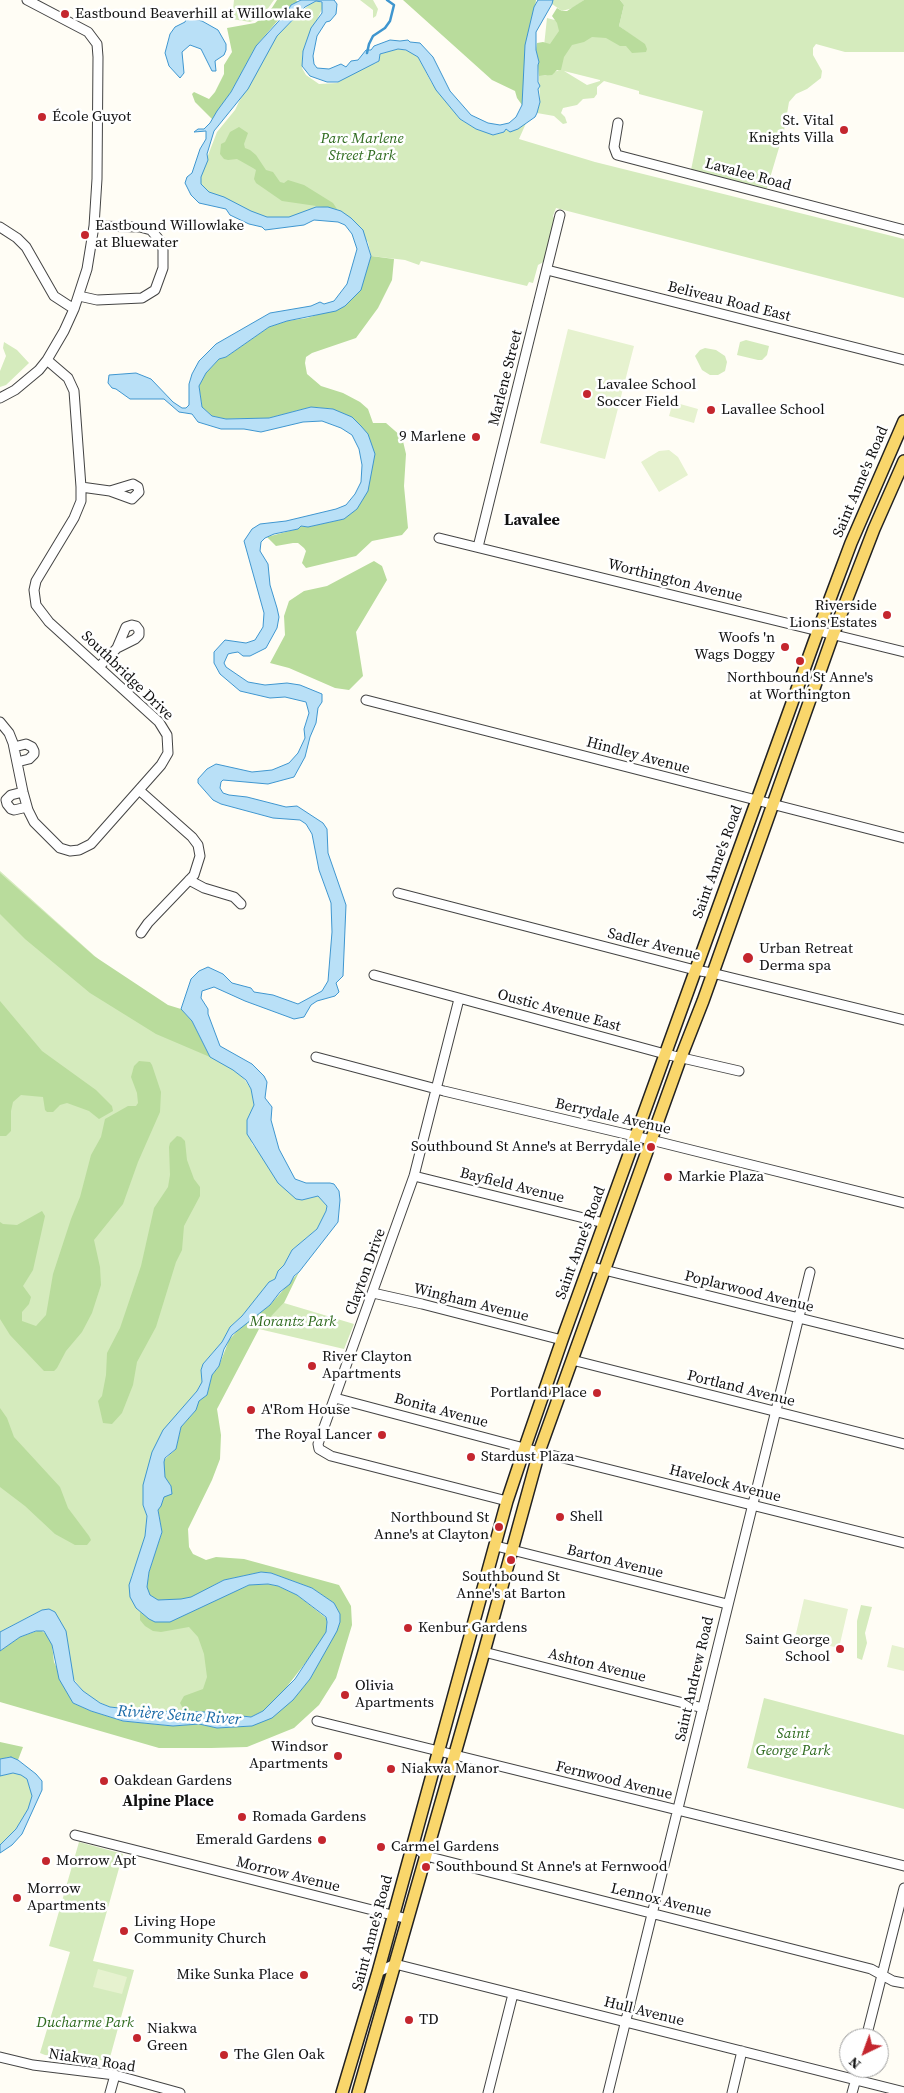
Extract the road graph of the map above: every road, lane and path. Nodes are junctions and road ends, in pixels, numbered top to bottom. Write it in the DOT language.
graph roads {
  1 [pos="27,0"];
  2 [pos="618,123"];
  3 [pos="560,215"];
  4 [pos="94,226"];
  5 [pos="0,227"];
  6 [pos="904,230"];
  7 [pos="547,270"];
  8 [pos="79,296"];
  9 [pos="74,309"];
  10 [pos="47,360"];
  11 [pos="904,360"];
  12 [pos="0,398"];
  13 [pos="904,422"];
  14 [pos="904,461"];
  15 [pos="82,487"];
  16 [pos="110,491"];
  17 [pos="439,538"];
  18 [pos="478,547"];
  19 [pos="818,631"];
  20 [pos="833,634"];
  21 [pos="117,648"];
  22 [pos="904,652"];
  23 [pos="99,667"];
  24 [pos="366,700"];
  25 [pos="0,722"];
  26 [pos="14,747"];
  27 [pos="17,762"];
  28 [pos="139,790"];
  29 [pos="23,792"];
  30 [pos="756,801"];
  31 [pos="771,805"];
  32 [pos="27,807"];
  33 [pos="904,838"];
  34 [pos="190,880"];
  35 [pos="398,893"];
  36 [pos="241,904"];
  37 [pos="141,933"];
  38 [pos="695,970"];
  39 [pos="712,973"];
  40 [pos="374,975"];
  41 [pos="459,999"];
  42 [pos="904,1020"];
  43 [pos="665,1054"];
  44 [pos="316,1057"];
  45 [pos="681,1057"];
  46 [pos="739,1071"];
  47 [pos="435,1089"];
  48 [pos="635,1137"];
  49 [pos="651,1140"];
  50 [pos="414,1176"];
  51 [pos="904,1203"];
  52 [pos="604,1223"];
  53 [pos="588,1266"];
  54 [pos="603,1270"];
  55 [pos="810,1272"];
  56 [pos="373,1293"];
  57 [pos="798,1317"];
  58 [pos="562,1340"];
  59 [pos="904,1344"];
  60 [pos="572,1360"];
  61 [pos="335,1398"];
  62 [pos="776,1412"];
  63 [pos="904,1444"];
  64 [pos="525,1447"];
  65 [pos="539,1452"];
  66 [pos="507,1501"];
  67 [pos="753,1505"];
  68 [pos="904,1543"];
  69 [pos="496,1546"];
  70 [pos="512,1550"];
  71 [pos="728,1604"];
  72 [pos="484,1652"];
  73 [pos="703,1708"];
  74 [pos="317,1721"];
  75 [pos="438,1752"];
  76 [pos="453,1756"];
  77 [pos="678,1811"];
  78 [pos="75,1835"];
  79 [pos="412,1844"];
  80 [pos="426,1856"];
  81 [pos="904,1866"];
  82 [pos="904,1888"];
  83 [pos="653,1913"];
  84 [pos="393,1916"];
  85 [pos="408,1920"];
  86 [pos="395,1964"];
  87 [pos="378,1972"];
  88 [pos="882,1975"];
  89 [pos="904,1983"];
  90 [pos="513,1994"];
  91 [pos="625,2022"];
  92 [pos="362,2026"];
  93 [pos="869,2028"];
  94 [pos="373,2040"];
  95 [pos="742,2051"];
  96 [pos="0,2057"];
  97 [pos="114,2076"];
  98 [pos="856,2080"];
  99 [pos="904,2092"];
  100 [pos="110,2093"];
  101 [pos="180,2093"];
  102 [pos="342,2093"];
  103 [pos="358,2093"];
  104 [pos="488,2093"];
  105 [pos="608,2093"];
  106 [pos="732,2093"];
  107 [pos="852,2093"];
  1 -- 4 [label="street"];
  2 -- 6 [label="street, Lavalee Road"];
  3 -- 7 [label="street, Marlene Street"];
  4 -- 8 [label="street"];
  4 -- 8 [label="street"];
  5 -- 9 [label="street"];
  7 -- 11 [label="street, Beliveau Road East"];
  7 -- 18 [label="street, Marlene Street"];
  8 -- 9 [label="street"];
  9 -- 10 [label="street"];
  10 -- 12 [label="street"];
  10 -- 15 [label="street, Southbridge Drive"];
  13 -- 19 [label="main road, Saint Anne's Road"];
  14 -- 20 [label="main road, Saint Anne's Road"];
  15 -- 16 [label="street"];
  15 -- 23 [label="street, Southbridge Drive"];
  17 -- 18 [label="street, Worthington Avenue"];
  18 -- 19 [label="street, Worthington Avenue"];
  19 -- 20 [label="street, Worthington Avenue"];
  19 -- 30 [label="main road, Saint Anne's Road"];
  20 -- 22 [label="street, Worthington Avenue"];
  20 -- 31 [label="main road, Saint Anne's Road"];
  21 -- 23 [label="street"];
  23 -- 28 [label="street, Southbridge Drive"];
  24 -- 30 [label="street, Hindley Avenue"];
  25 -- 26 [label="street, Southbridge Drive"];
  26 -- 27 [label="street, Southbridge Drive"];
  26 -- 27 [label="street"];
  27 -- 29 [label="street, Southbridge Drive"];
  28 -- 32 [label="street, Southbridge Drive"];
  28 -- 34 [label="street"];
  29 -- 32 [label="street, Southbridge Drive"];
  29 -- 32 [label="street"];
  30 -- 31 [label="street, Hindley Avenue"];
  30 -- 38 [label="main road, Saint Anne's Road"];
  31 -- 33 [label="street, Hindley Avenue"];
  31 -- 39 [label="main road, Saint Anne's Road"];
  34 -- 36 [label="street"];
  34 -- 37 [label="street"];
  35 -- 38 [label="street, Sadler Avenue"];
  38 -- 39 [label="street, Sadler Avenue"];
  38 -- 43 [label="main road, Saint Anne's Road"];
  39 -- 42 [label="street, Sadler Avenue"];
  39 -- 45 [label="main road, Saint Anne's Road"];
  40 -- 41 [label="street, Oustic Avenue East"];
  41 -- 43 [label="street, Oustic Avenue East"];
  41 -- 47 [label="street, Clayton Drive"];
  43 -- 45 [label="street, Oustic Avenue East"];
  43 -- 48 [label="main road, Saint Anne's Road"];
  44 -- 47 [label="street, Berrydale Avenue"];
  45 -- 46 [label="street, Oustic Avenue East"];
  45 -- 49 [label="main road, Saint Anne's Road"];
  47 -- 48 [label="street, Berrydale Avenue"];
  47 -- 50 [label="street, Clayton Drive"];
  48 -- 49 [label="street, Berrydale Avenue"];
  48 -- 52 [label="main road, Saint Anne's Road"];
  49 -- 51 [label="street, Berrydale Avenue"];
  49 -- 54 [label="main road, Saint Anne's Road"];
  50 -- 52 [label="street, Bayfield Avenue"];
  50 -- 56 [label="street, Clayton Drive"];
  52 -- 53 [label="main road, Saint Anne's Road"];
  53 -- 54 [label="street, Poplarwood Avenue"];
  53 -- 58 [label="main road, Saint Anne's Road"];
  54 -- 57 [label="street, Poplarwood Avenue"];
  54 -- 60 [label="main road, Saint Anne's Road"];
  55 -- 57 [label="street, Saint Andrew Road"];
  56 -- 58 [label="street, Wingham Avenue"];
  56 -- 61 [label="street, Clayton Drive"];
  57 -- 59 [label="street, Poplarwood Avenue"];
  57 -- 62 [label="street, Saint Andrew Road"];
  58 -- 64 [label="main road, Saint Anne's Road"];
  60 -- 62 [label="street, Portland Avenue"];
  60 -- 65 [label="main road, Saint Anne's Road"];
  61 -- 64 [label="street, Bonita Avenue"];
  61 -- 66 [label="street, Clayton Drive"];
  62 -- 63 [label="street, Portland Avenue"];
  62 -- 67 [label="street, Saint Andrew Road"];
  64 -- 65 [label="street, Bonita Avenue"];
  64 -- 66 [label="main road, Saint Anne's Road"];
  65 -- 67 [label="street, Havelock Avenue"];
  65 -- 70 [label="main road, Saint Anne's Road"];
  66 -- 69 [label="main road, Saint Anne's Road"];
  67 -- 68 [label="street, Havelock Avenue"];
  67 -- 71 [label="street, Saint Andrew Road"];
  69 -- 70 [label="street, Barton Avenue"];
  69 -- 75 [label="main road, Saint Anne's Road"];
  70 -- 71 [label="street, Barton Avenue"];
  70 -- 72 [label="main road, Saint Anne's Road"];
  71 -- 73 [label="street, Saint Andrew Road"];
  72 -- 73 [label="street, Ashton Avenue"];
  72 -- 76 [label="main road, Saint Anne's Road"];
  73 -- 77 [label="street, Saint Andrew Road"];
  74 -- 75 [label="street, Fernwood Avenue"];
  75 -- 76 [label="street, Fernwood Avenue"];
  75 -- 79 [label="main road, Saint Anne's Road"];
  76 -- 77 [label="street, Fernwood Avenue"];
  76 -- 80 [label="main road, Saint Anne's Road"];
  77 -- 81 [label="street, Fernwood Avenue"];
  77 -- 83 [label="street, Saint Andrew Road"];
  78 -- 84 [label="street, Morrow Avenue"];
  79 -- 80 [label="street, Lennox Avenue"];
  79 -- 84 [label="main road, Saint Anne's Road"];
  80 -- 83 [label="street, Lennox Avenue"];
  80 -- 85 [label="main road, Saint Anne's Road"];
  82 -- 88 [label="street"];
  83 -- 88 [label="street, Lennox Avenue"];
  83 -- 91 [label="street, Saint Andrew Road"];
  84 -- 85 [label="street, Morrow Avenue"];
  84 -- 87 [label="main road, Saint Anne's Road"];
  85 -- 86 [label="main road, Saint Anne's Road"];
  86 -- 87 [label="street"];
  86 -- 90 [label="street, Hull Avenue"];
  86 -- 94 [label="main road, Saint Anne's Road"];
  87 -- 92 [label="main road, Saint Anne's Road"];
  88 -- 89 [label="street, Lennox Avenue"];
  88 -- 93 [label="street"];
  90 -- 91 [label="street, Hull Avenue"];
  90 -- 104 [label="street"];
  91 -- 95 [label="street, Hull Avenue"];
  91 -- 105 [label="street, Saint Andrew Road"];
  92 -- 94 [label="main road"];
  92 -- 102 [label="main road, Saint Anne's Road"];
  94 -- 103 [label="main road, Saint Anne's Road"];
  95 -- 98 [label="street, Hull Avenue"];
  95 -- 106 [label="street"];
  96 -- 97 [label="street, Niakwa Road"];
  97 -- 100 [label="street"];
  97 -- 101 [label="street, Niakwa Road"];
  98 -- 99 [label="street, Hull Avenue"];
  98 -- 107 [label="street"];
}
